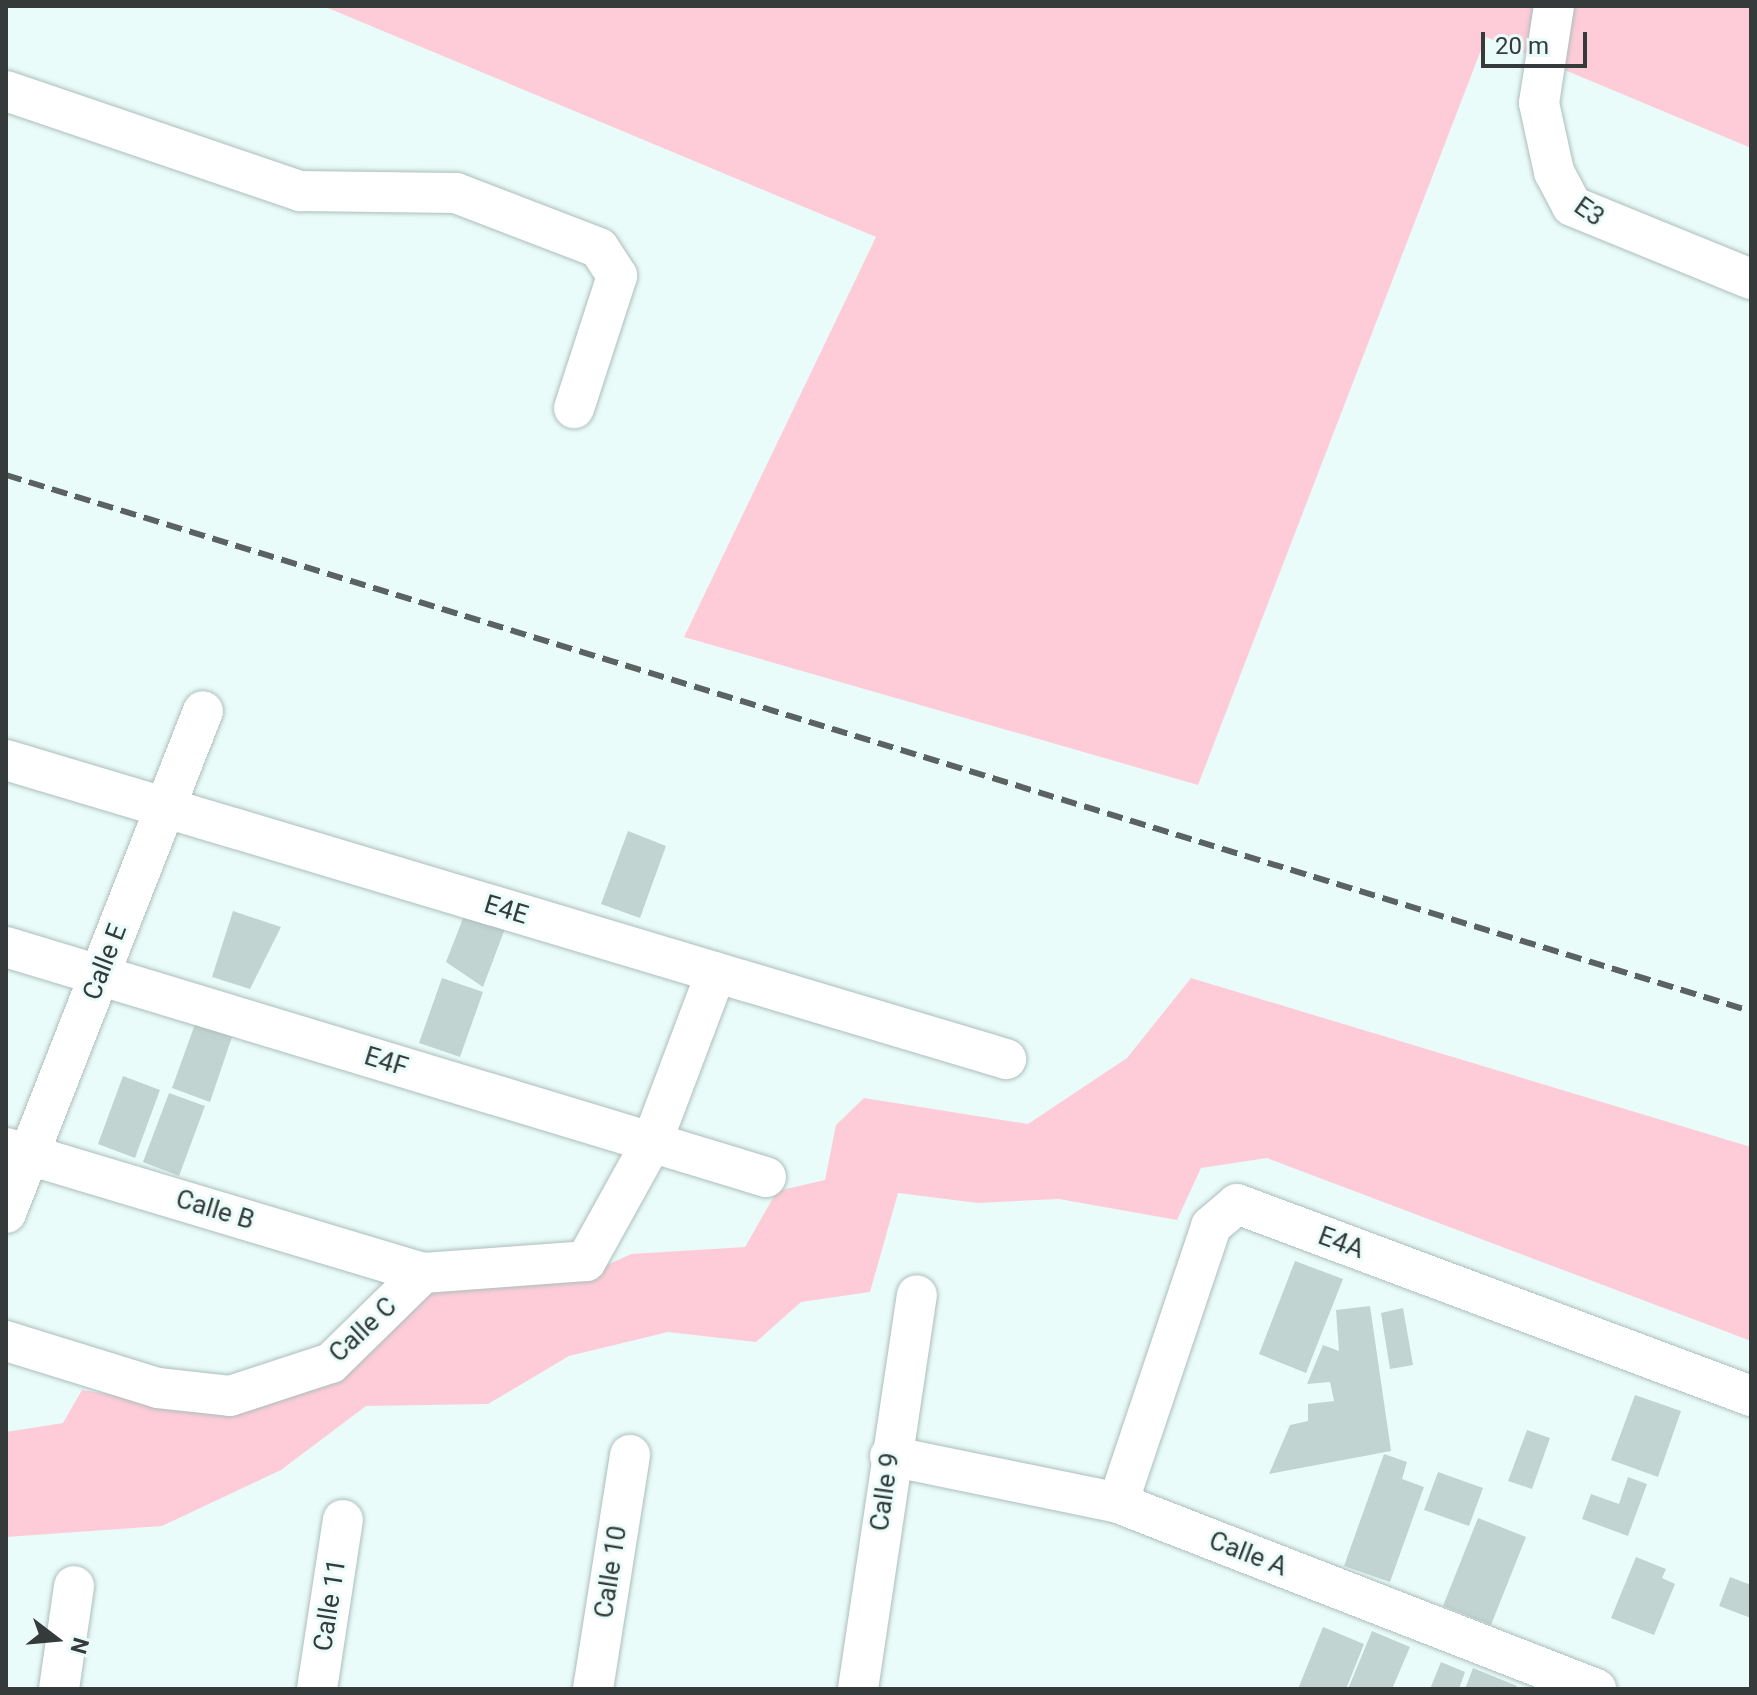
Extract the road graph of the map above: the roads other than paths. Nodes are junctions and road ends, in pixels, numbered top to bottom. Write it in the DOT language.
graph roads {
  1 [pos="1554,6"];
  2 [pos="6,91"];
  3 [pos="1751,279"];
  4 [pos="574,408"];
  5 [pos="203,711"];
  6 [pos="6,760"];
  7 [pos="165,807"];
  8 [pos="6,947"];
  9 [pos="716,973"];
  10 [pos="100,975"];
  11 [pos="1006,1059"];
  12 [pos="652,1142"];
  13 [pos="17,1151"];
  14 [pos="766,1177"];
  15 [pos="6,1213"];
  16 [pos="423,1273"];
  17 [pos="917,1295"];
  18 [pos="6,1341"];
  19 [pos="1751,1396"];
  20 [pos="630,1455"];
  21 [pos="890,1456"];
  22 [pos="1118,1503"];
  23 [pos="343,1520"];
  24 [pos="74,1586"];
  25 [pos="59,1689"];
  26 [pos="317,1689"];
  27 [pos="593,1689"];
  28 [pos="858,1689"];
  29 [pos="1596,1689"];
  1 -- 3 [label="street, E3"];
  2 -- 4 [label="street"];
  5 -- 7 [label="street, Calle E"];
  6 -- 7 [label="street, E4E"];
  7 -- 9 [label="street, E4E"];
  7 -- 10 [label="street, Calle E"];
  8 -- 10 [label="street, E4F"];
  9 -- 11 [label="street, E4E"];
  9 -- 12 [label="street"];
  10 -- 12 [label="street, E4F"];
  10 -- 13 [label="street, Calle E"];
  12 -- 14 [label="street, E4F"];
  12 -- 16 [label="street"];
  13 -- 15 [label="street, Calle E"];
  13 -- 16 [label="street, Calle B"];
  16 -- 18 [label="street, Calle C"];
  17 -- 21 [label="street, Calle 9"];
  19 -- 22 [label="street, E4A"];
  20 -- 27 [label="street, Calle 10"];
  21 -- 22 [label="street, Calle A"];
  21 -- 28 [label="street, Calle 9"];
  22 -- 29 [label="street, Calle A"];
  23 -- 26 [label="street, Calle 11"];
  24 -- 25 [label="street"];
}
